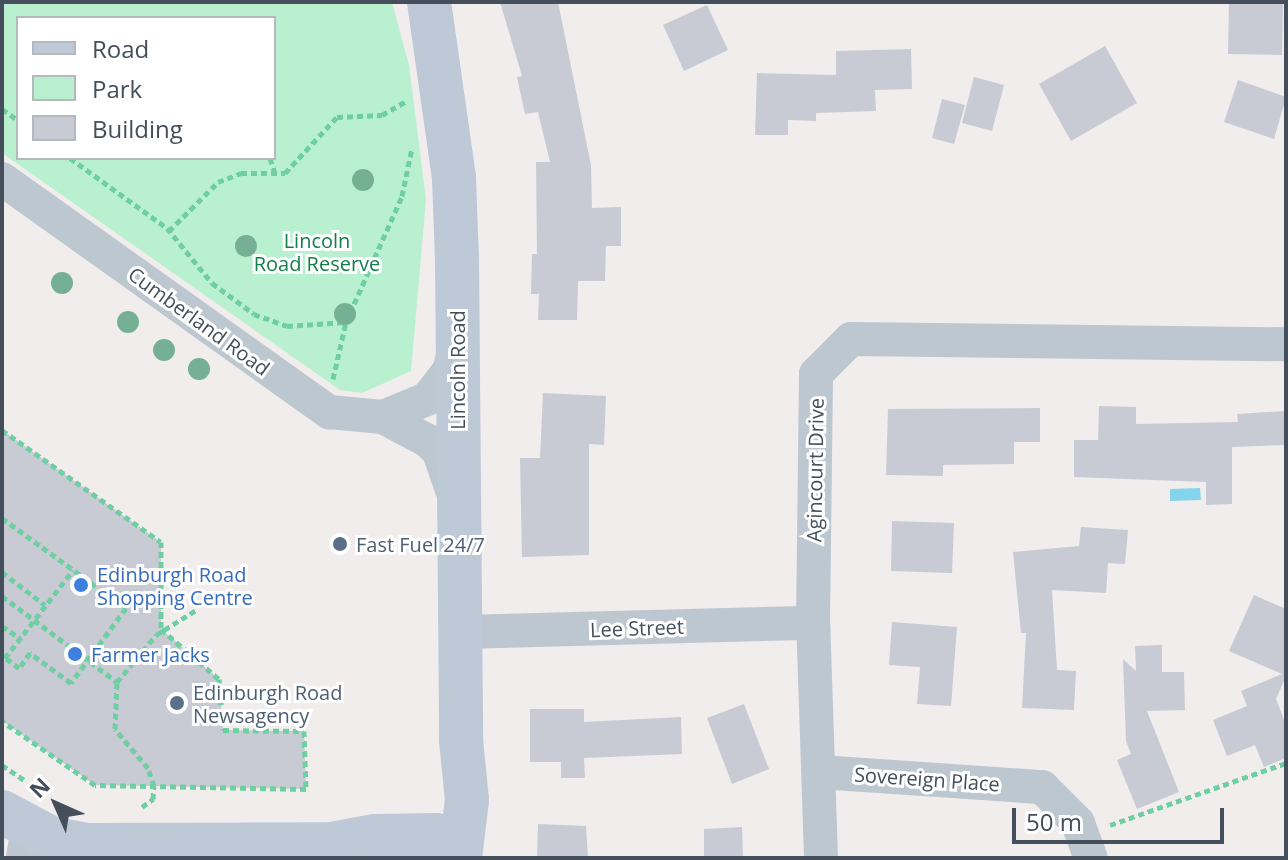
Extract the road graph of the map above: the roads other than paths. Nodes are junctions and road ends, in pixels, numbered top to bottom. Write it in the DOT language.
graph roads {
  1 [pos="429,2"];
  2 [pos="2,179"];
  3 [pos="457,340"];
  4 [pos="1286,344"];
  5 [pos="401,419"];
  6 [pos="454,424"];
  7 [pos="457,506"];
  8 [pos="813,623"];
  9 [pos="461,632"];
  10 [pos="820,772"];
  11 [pos="18,833"];
  12 [pos="1086,846"];
  13 [pos="445,851"];
  14 [pos="821,858"];
  1 -- 3 [label="street, Lincoln Road"];
  2 -- 5 [label="street, Cumberland Road"];
  3 -- 5 [label="street"];
  3 -- 6 [label="street, Lincoln Road"];
  4 -- 8 [label="street, Agincourt Drive"];
  5 -- 6 [label="street"];
  5 -- 7 [label="street"];
  6 -- 7 [label="street, Lincoln Road"];
  7 -- 9 [label="street, Lincoln Road"];
  8 -- 9 [label="street, Lee Street"];
  8 -- 10 [label="street, Agincourt Drive"];
  9 -- 13 [label="street, Lincoln Road"];
  10 -- 12 [label="street, Sovereign Place"];
  10 -- 14 [label="street, Agincourt Drive"];
  11 -- 13 [label="street"];
}
